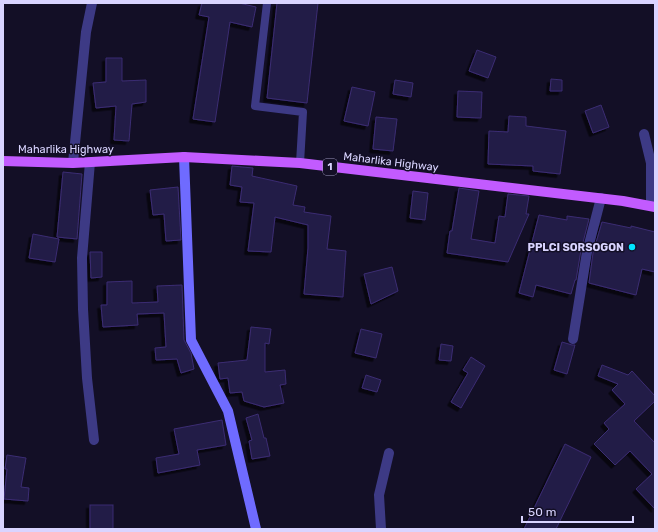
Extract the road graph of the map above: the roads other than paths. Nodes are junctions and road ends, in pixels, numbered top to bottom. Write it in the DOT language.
graph roads {
  1 [pos="92,3"];
  2 [pos="267,3"];
  3 [pos="644,134"];
  4 [pos="184,157"];
  5 [pos="3,161"];
  6 [pos="90,162"];
  7 [pos="73,163"];
  8 [pos="300,163"];
  9 [pos="601,198"];
  10 [pos="653,207"];
  11 [pos="573,339"];
  12 [pos="94,440"];
  13 [pos="389,453"];
  14 [pos="256,529"];
  15 [pos="381,529"];
  1 -- 7 [label="street"];
  2 -- 8 [label="lane"];
  3 -- 10 [label="street"];
  4 -- 6 [label="main road, Maharlika Highway / 1"];
  4 -- 8 [label="main road, Maharlika Highway / 1"];
  4 -- 14 [label="street"];
  5 -- 7 [label="main road, Maharlika Highway / 1"];
  6 -- 7 [label="main road, Maharlika Highway / 1"];
  6 -- 12 [label="street"];
  8 -- 9 [label="main road, Maharlika Highway / 1"];
  9 -- 10 [label="main road, Maharlika Highway / 1"];
  9 -- 11 [label="street"];
  13 -- 15 [label="street"];
}
